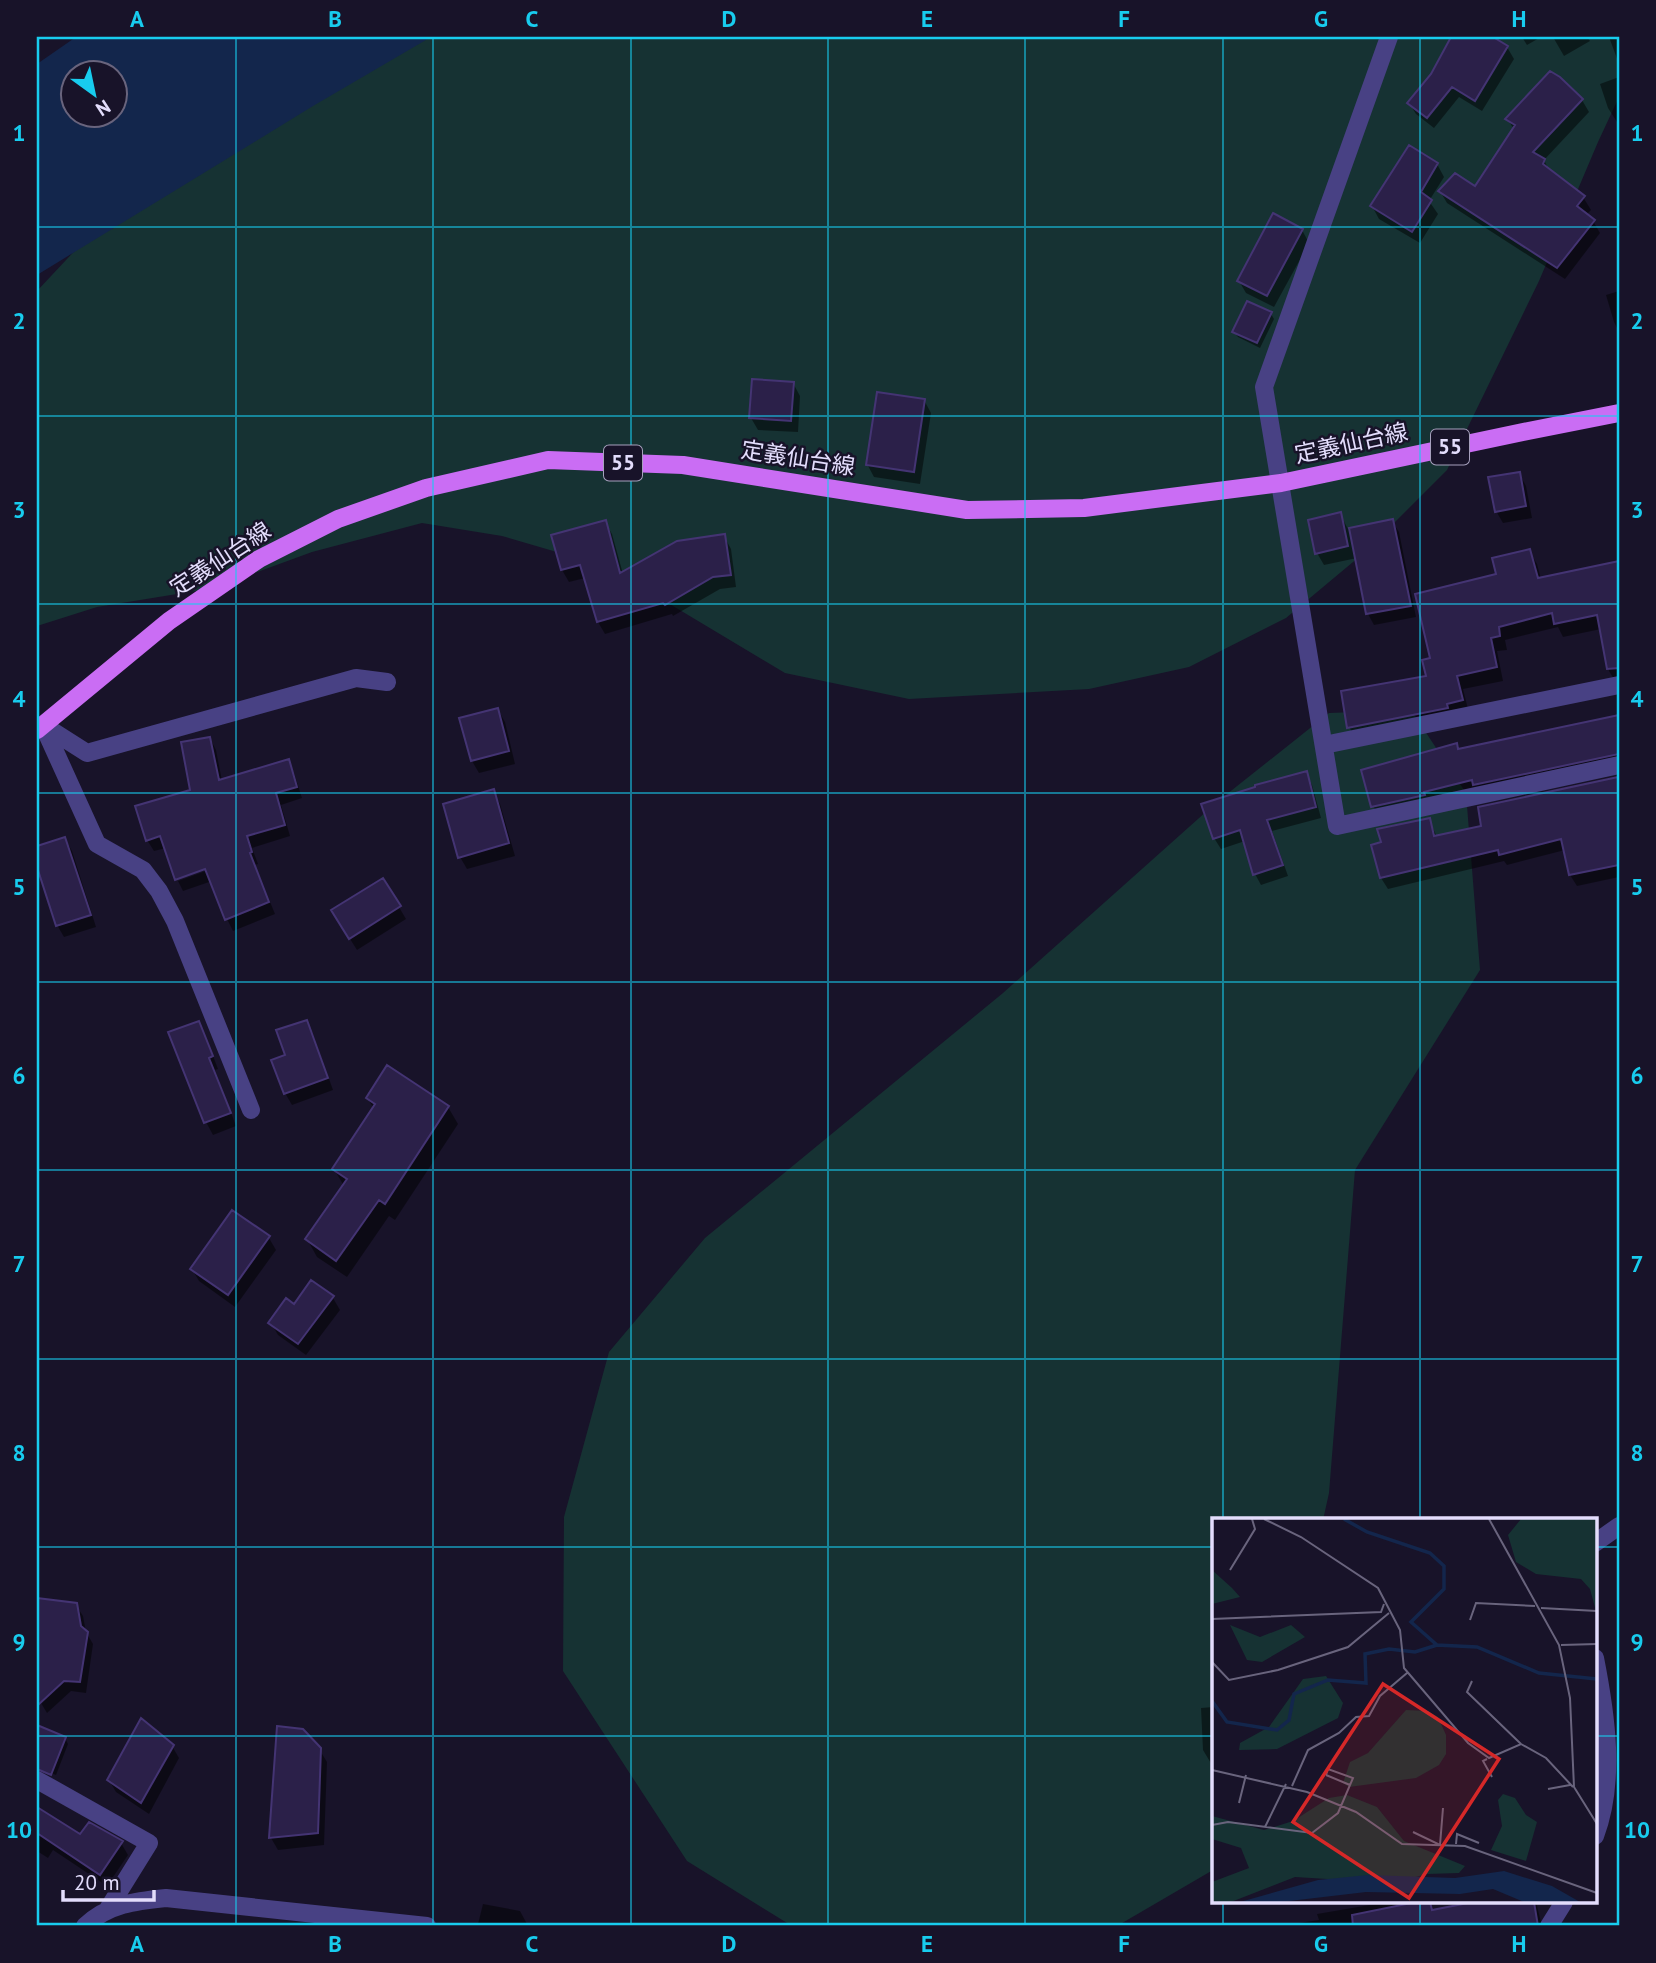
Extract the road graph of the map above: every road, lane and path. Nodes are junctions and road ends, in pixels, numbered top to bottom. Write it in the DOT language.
graph roads {
  1 [pos="1389,37"];
  2 [pos="1619,414"];
  3 [pos="1281,483"];
  4 [pos="387,682"];
  5 [pos="1619,685"];
  6 [pos="40,728"];
  7 [pos="1324,745"];
  8 [pos="1619,765"];
  9 [pos="251,1111"];
  10 [pos="1619,1526"];
  11 [pos="1596,1542"];
  12 [pos="1596,1663"];
  13 [pos="37,1780"];
  14 [pos="1596,1833"];
  15 [pos="1563,1904"];
  16 [pos="108,1909"];
  17 [pos="85,1926"];
  18 [pos="427,1926"];
  19 [pos="1549,1926"];
  1 -- 3 [label="street"];
  2 -- 3 [label="main road, 定義仙台線 / 55"];
  3 -- 6 [label="main road, 定義仙台線 / 55"];
  3 -- 7 [label="street"];
  4 -- 6 [label="street"];
  5 -- 7 [label="street"];
  6 -- 9 [label="street"];
  7 -- 8 [label="street"];
  10 -- 11 [label="street"];
  12 -- 14 [label="street"];
  13 -- 16 [label="street"];
  15 -- 19 [label="street"];
  16 -- 17 [label="street"];
  16 -- 18 [label="street"];
}
